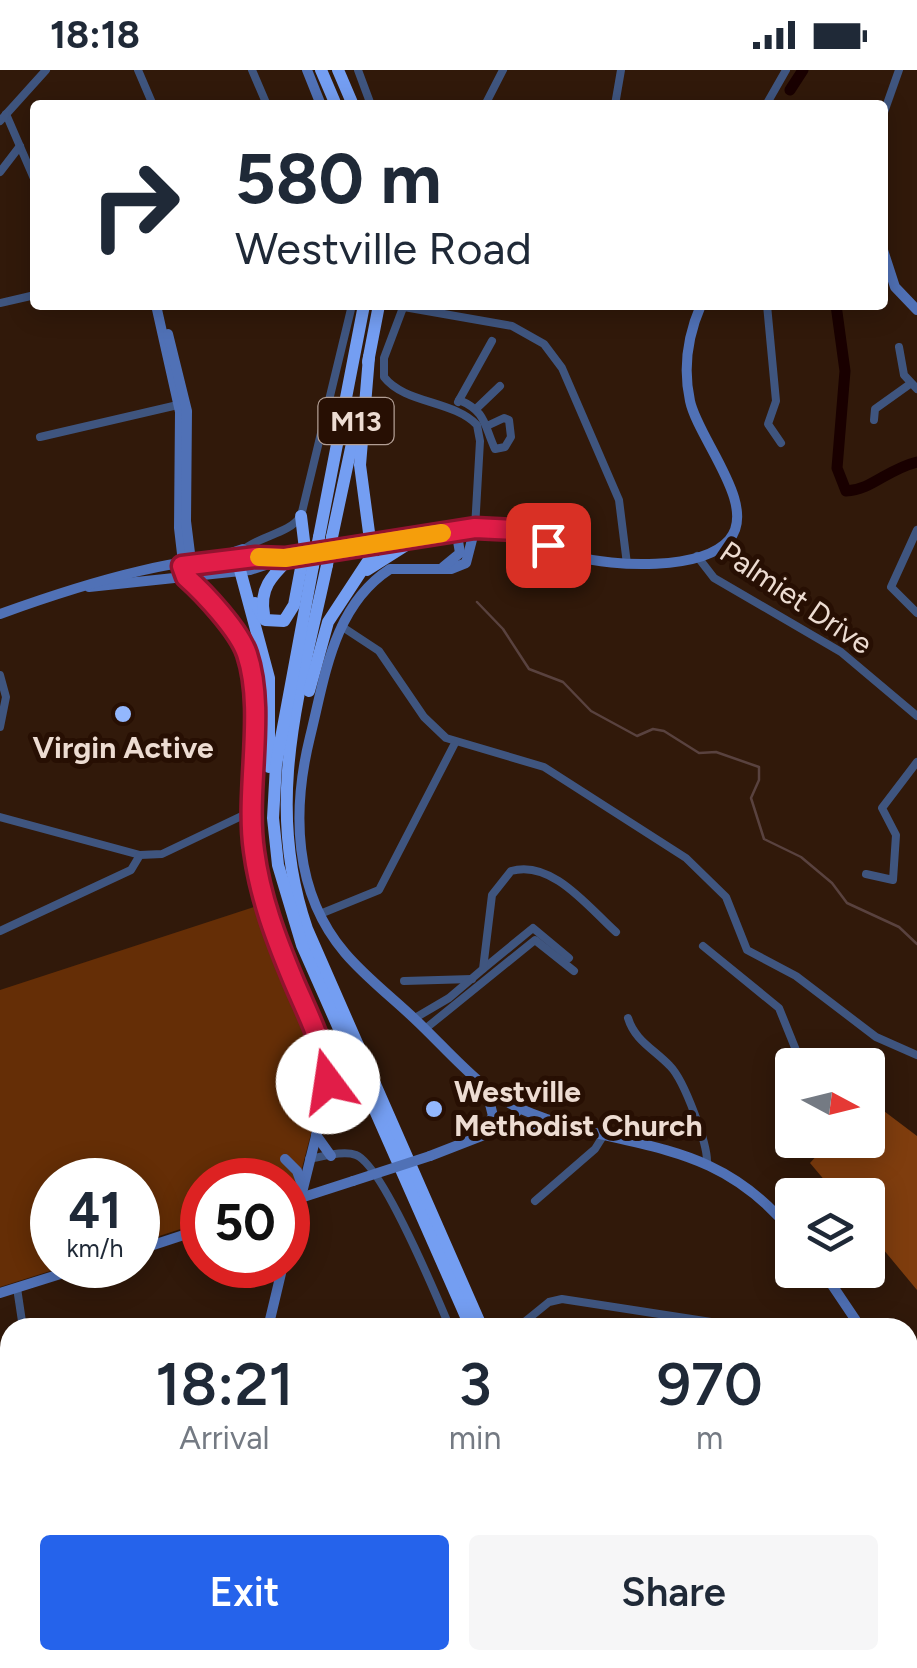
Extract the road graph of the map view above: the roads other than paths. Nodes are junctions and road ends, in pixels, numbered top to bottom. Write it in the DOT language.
graph roads {
  1 [pos="46,70"];
  2 [pos="138,70"];
  3 [pos="252,70"];
  4 [pos="307,70"];
  5 [pos="321,70"];
  6 [pos="338,70"];
  7 [pos="358,70"];
  8 [pos="503,70"];
  9 [pos="621,70"];
  10 [pos="786,70"];
  11 [pos="899,70"];
  12 [pos="151,100"];
  13 [pos="265,100"];
  14 [pos="320,100"];
  15 [pos="334,100"];
  16 [pos="351,100"];
  17 [pos="368,100"];
  18 [pos="488,100"];
  19 [pos="616,100"];
  20 [pos="770,100"];
  21 [pos="888,101"];
  22 [pos="3,118"];
  23 [pos="20,146"];
  24 [pos="30,169"];
  25 [pos="0,172"];
  26 [pos="888,266"];
  27 [pos="30,296"];
  28 [pos="0,304"];
  29 [pos="157,310"];
  30 [pos="351,310"];
  31 [pos="363,310"];
  32 [pos="378,310"];
  33 [pos="402,310"];
  34 [pos="425,310"];
  35 [pos="700,310"];
  36 [pos="767,310"];
  37 [pos="917,310"];
  38 [pos="492,341"];
  39 [pos="900,347"];
  40 [pos="369,357"];
  41 [pos="352,367"];
  42 [pos="500,386"];
  43 [pos="913,386"];
  44 [pos="459,400"];
  45 [pos="182,404"];
  46 [pos="477,408"];
  47 [pos="876,409"];
  48 [pos="454,410"];
  49 [pos="489,425"];
  50 [pos="40,437"];
  51 [pos="781,444"];
  52 [pos="301,516"];
  53 [pos="475,528"];
  54 [pos="917,530"];
  55 [pos="449,532"];
  56 [pos="420,536"];
  57 [pos="326,537"];
  58 [pos="179,540"];
  59 [pos="372,545"];
  60 [pos="305,550"];
  61 [pos="696,556"];
  62 [pos="241,562"];
  63 [pos="303,563"];
  64 [pos="628,564"];
  65 [pos="165,567"];
  66 [pos="440,568"];
  67 [pos="128,573"];
  68 [pos="364,573"];
  69 [pos="190,574"];
  70 [pos="152,582"];
  71 [pos="88,587"];
  72 [pos="917,613"];
  73 [pos="0,614"];
  74 [pos="265,620"];
  75 [pos="340,626"];
  76 [pos="0,675"];
  77 [pos="917,716"];
  78 [pos="0,727"];
  79 [pos="455,743"];
  80 [pos="917,762"];
  81 [pos="250,812"];
  82 [pos="0,817"];
  83 [pos="273,818"];
  84 [pos="140,855"];
  85 [pos="287,856"];
  86 [pos="866,874"];
  87 [pos="320,914"];
  88 [pos="0,931"];
  89 [pos="616,932"];
  90 [pos="703,946"];
  91 [pos="569,958"];
  92 [pos="483,969"];
  93 [pos="574,971"];
  94 [pos="472,979"];
  95 [pos="404,981"];
  96 [pos="414,1018"];
  97 [pos="628,1018"];
  98 [pos="425,1029"];
  99 [pos="795,1048"];
  100 [pos="917,1055"];
  101 [pos="484,1083"];
  102 [pos="520,1108"];
  103 [pos="559,1122"];
  104 [pos="497,1130"];
  105 [pos="605,1133"];
  106 [pos="316,1134"];
  107 [pos="476,1139"];
  108 [pos="331,1156"];
  109 [pos="309,1158"];
  110 [pos="310,1161"];
  111 [pos="707,1163"];
  112 [pos="310,1166"];
  113 [pos="332,1187"];
  114 [pos="310,1192"];
  115 [pos="535,1201"];
  116 [pos="775,1214"];
  117 [pos="30,1284"];
  118 [pos="17,1288"];
  119 [pos="278,1288"];
  120 [pos="834,1288"];
  121 [pos="0,1293"];
  122 [pos="689,1316"];
  123 [pos="22,1318"];
  124 [pos="270,1318"];
  125 [pos="445,1318"];
  126 [pos="467,1318"];
  127 [pos="478,1318"];
  128 [pos="529,1318"];
  129 [pos="699,1318"];
  130 [pos="855,1318"];
  1 -- 22 [label="street"];
  2 -- 12 [label="street"];
  3 -- 13 [label="street"];
  4 -- 14 [label="street"];
  5 -- 15 [label="highway"];
  6 -- 16 [label="highway"];
  7 -- 17 [label="street"];
  8 -- 18 [label="street"];
  9 -- 19 [label="street"];
  10 -- 20 [label="street"];
  11 -- 21 [label="street"];
  22 -- 23 [label="street"];
  23 -- 24 [label="street"];
  23 -- 25 [label="street"];
  26 -- 37 [label="street"];
  27 -- 28 [label="street"];
  29 -- 45 [label="street"];
  30 -- 52 [label="street"];
  31 -- 41 [label="highway, M13"];
  32 -- 40 [label="highway, M13"];
  33 -- 48 [label="street"];
  34 -- 64 [label="street"];
  35 -- 61 [label="street"];
  36 -- 51 [label="street"];
  38 -- 44 [label="street"];
  39 -- 43 [label="street"];
  40 -- 57 [label="highway, M13"];
  40 -- 59 [label="highway"];
  41 -- 57 [label="highway, M13"];
  41 -- 60 [label="highway"];
  42 -- 46 [label="street"];
  43 -- 47 [label="street"];
  44 -- 46 [label="street"];
  44 -- 48 [label="street"];
  45 -- 50 [label="street"];
  45 -- 58 [label="street"];
  45 -- 69 [label="street"];
  46 -- 49 [label="street"];
  48 -- 53 [label="street"];
  52 -- 60 [label="highway"];
  52 -- 62 [label="street"];
  53 -- 55 [label="street"];
  53 -- 64 [label="street"];
  53 -- 66 [label="street"];
  54 -- 72 [label="street"];
  55 -- 56 [label="street"];
  55 -- 66 [label="street"];
  56 -- 59 [label="street"];
  56 -- 68 [label="highway"];
  57 -- 63 [label="highway, M13, bridge"];
  58 -- 65 [label="street"];
  58 -- 69 [label="street"];
  59 -- 63 [label="street"];
  59 -- 68 [label="highway"];
  60 -- 63 [label="highway, bridge"];
  61 -- 64 [label="street"];
  61 -- 77 [label="street, Palmiet Drive"];
  62 -- 63 [label="street"];
  62 -- 69 [label="street"];
  62 -- 69 [label="street"];
  62 -- 74 [label="highway"];
  62 -- 83 [label="highway"];
  63 -- 74 [label="highway"];
  63 -- 74 [label="highway"];
  63 -- 83 [label="highway, M13"];
  63 -- 85 [label="highway, M13"];
  65 -- 67 [label="street"];
  65 -- 69 [label="street"];
  66 -- 75 [label="street"];
  67 -- 70 [label="street"];
  67 -- 71 [label="street"];
  68 -- 85 [label="highway"];
  69 -- 70 [label="street"];
  69 -- 81 [label="street"];
  70 -- 71 [label="street"];
  71 -- 73 [label="street"];
  75 -- 79 [label="street"];
  75 -- 87 [label="street"];
  76 -- 78 [label="street"];
  79 -- 87 [label="street"];
  79 -- 100 [label="street"];
  80 -- 86 [label="street"];
  81 -- 84 [label="street"];
  81 -- 106 [label="street"];
  82 -- 84 [label="street"];
  83 -- 126 [label="highway, M13"];
  84 -- 88 [label="street"];
  85 -- 127 [label="highway, M13"];
  87 -- 96 [label="street"];
  89 -- 92 [label="street"];
  90 -- 99 [label="street"];
  91 -- 92 [label="street"];
  92 -- 94 [label="street"];
  93 -- 98 [label="street"];
  94 -- 95 [label="street"];
  94 -- 96 [label="street"];
  96 -- 98 [label="street"];
  97 -- 111 [label="street"];
  98 -- 101 [label="street"];
  101 -- 102 [label="street"];
  101 -- 107 [label="street"];
  102 -- 103 [label="street"];
  102 -- 104 [label="street"];
  103 -- 104 [label="street"];
  103 -- 105 [label="street"];
  104 -- 107 [label="street"];
  105 -- 111 [label="street"];
  105 -- 115 [label="street"];
  106 -- 108 [label="street"];
  106 -- 109 [label="street"];
  107 -- 113 [label="street, bridge"];
  108 -- 110 [label="street"];
  108 -- 125 [label="street"];
  111 -- 116 [label="street"];
  112 -- 113 [label="street"];
  113 -- 114 [label="street"];
  117 -- 118 [label="street"];
  118 -- 121 [label="street"];
  118 -- 123 [label="street"];
  119 -- 124 [label="street"];
  120 -- 130 [label="street"];
  122 -- 128 [label="street"];
  122 -- 129 [label="street"];
}
